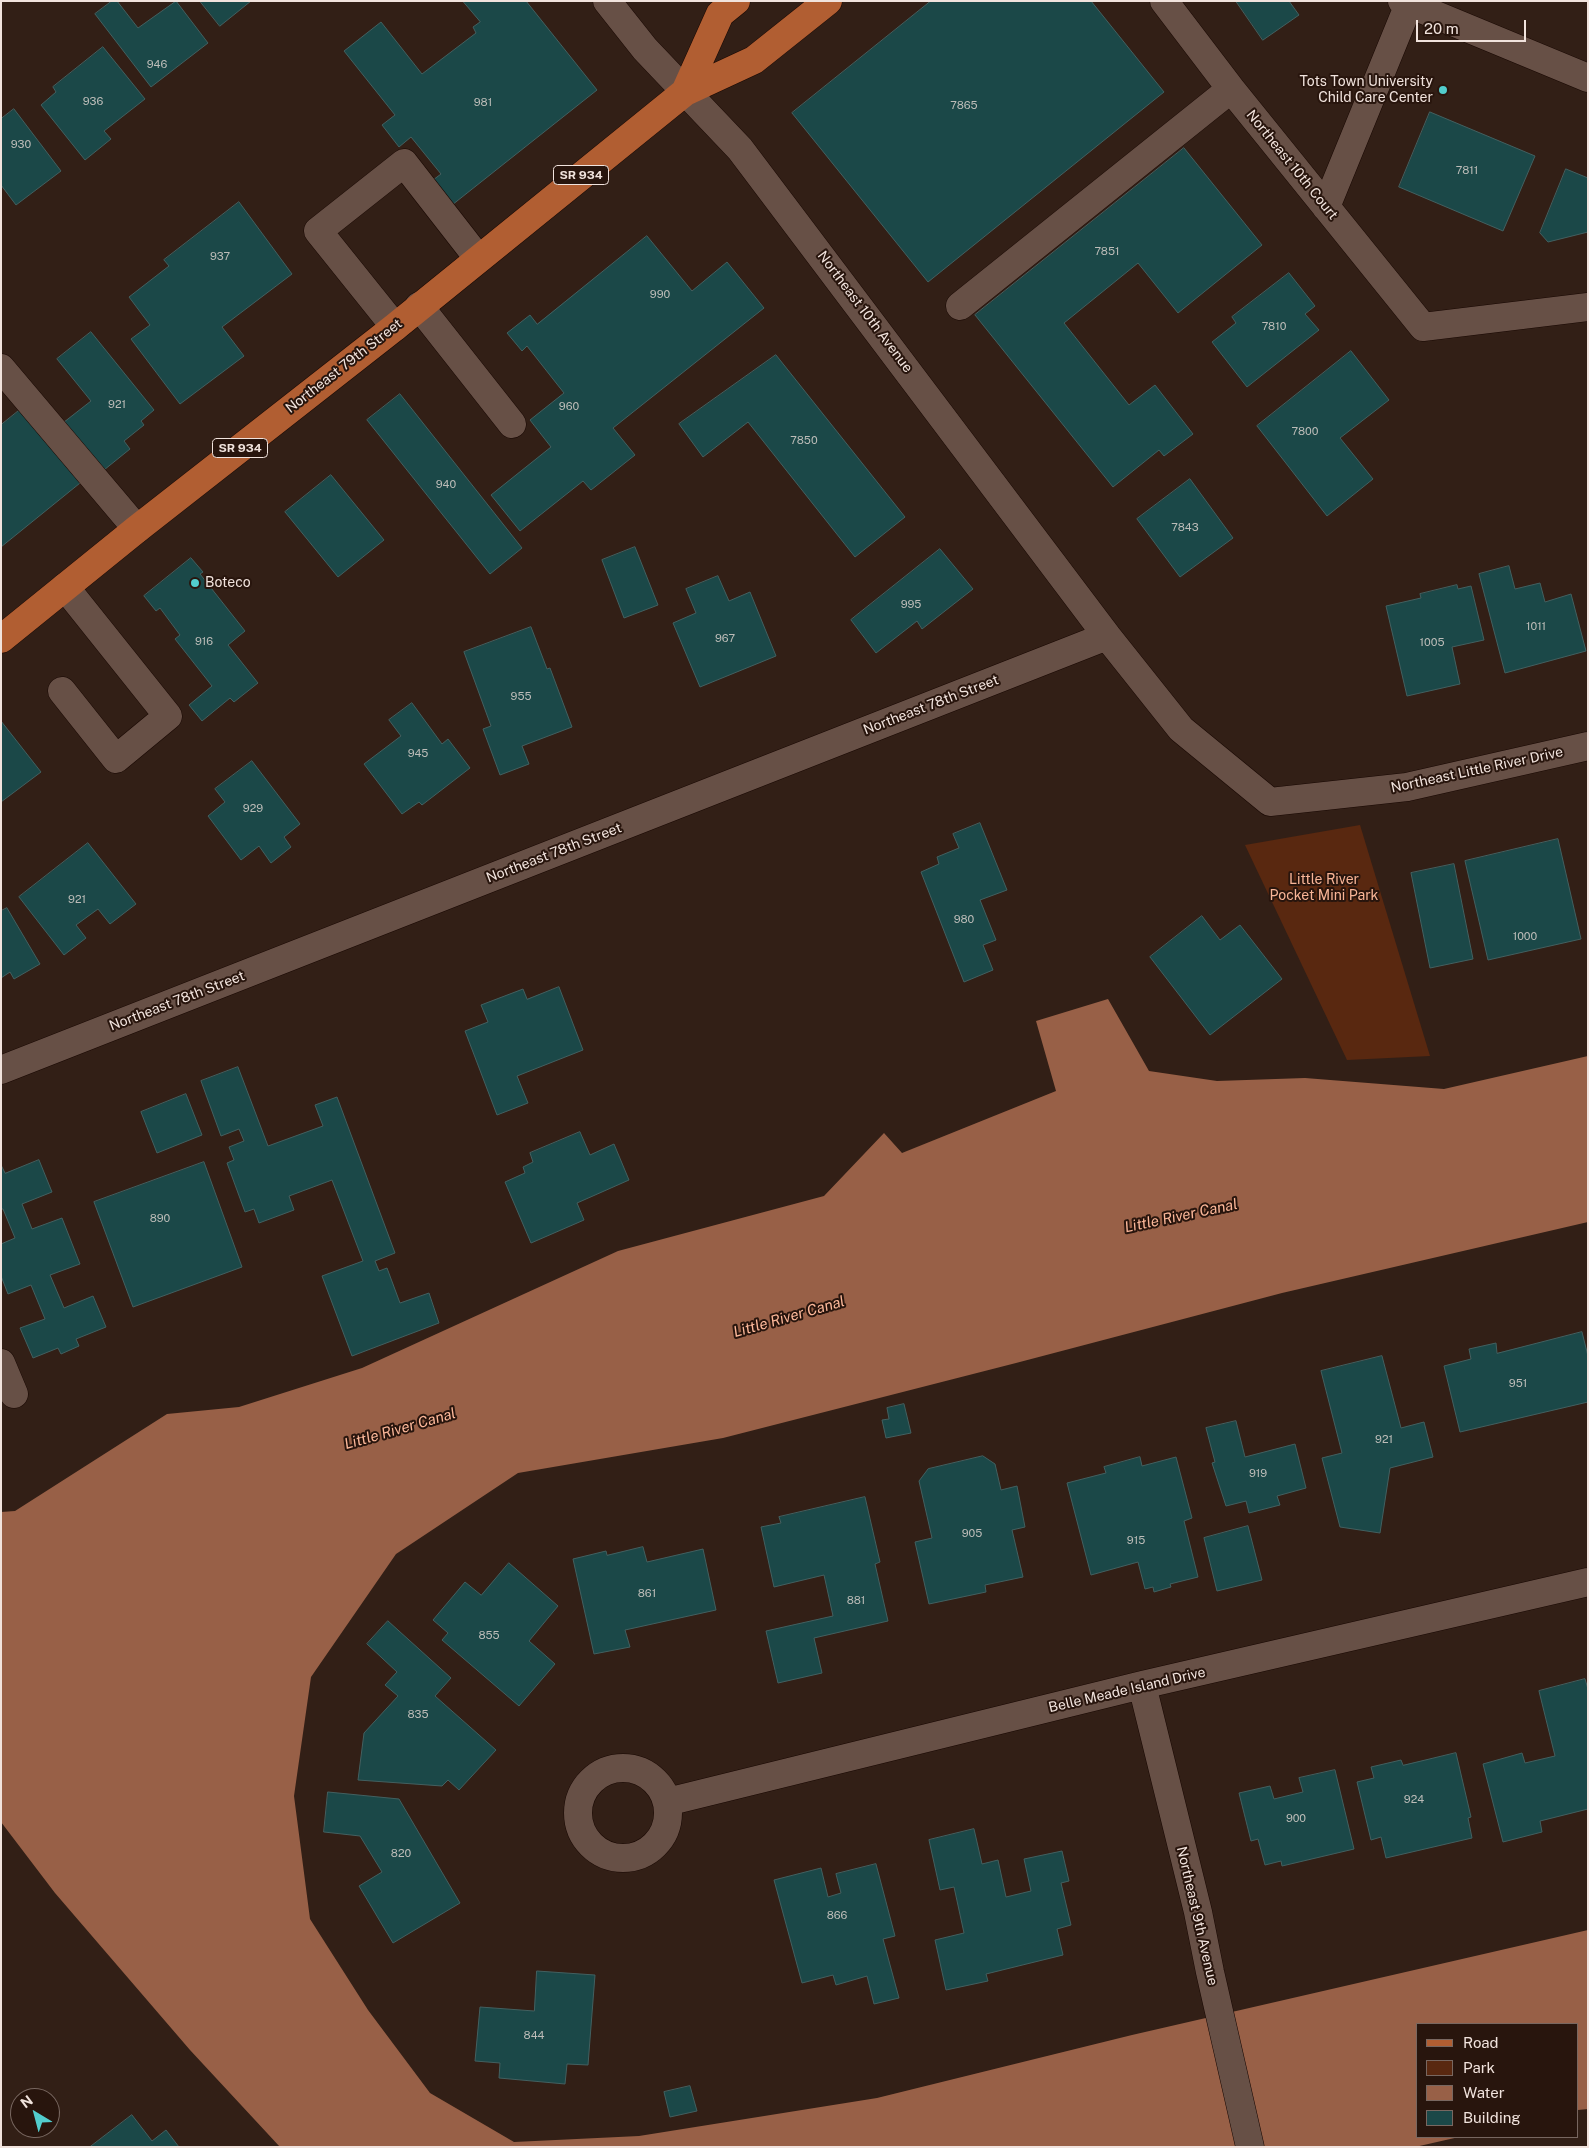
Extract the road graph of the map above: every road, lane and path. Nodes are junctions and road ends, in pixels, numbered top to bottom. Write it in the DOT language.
graph roads {
  1 [pos="607,1"];
  2 [pos="736,1"];
  3 [pos="828,1"];
  4 [pos="1164,1"];
  5 [pos="1405,3"];
  6 [pos="1588,78"];
  7 [pos="1231,89"];
  8 [pos="685,92"];
  9 [pos="1326,206"];
  10 [pos="478,258"];
  11 [pos="419,306"];
  12 [pos="960,306"];
  13 [pos="1588,307"];
  14 [pos="394,327"];
  15 [pos="1,368"];
  16 [pos="512,424"];
  17 [pos="137,529"];
  18 [pos="65,587"];
  19 [pos="2,635"];
  20 [pos="1107,636"];
  21 [pos="62,691"];
  22 [pos="1588,746"];
  23 [pos="1,1070"];
  24 [pos="1,1363"];
  25 [pos="14,1394"];
  26 [pos="1588,1582"];
  27 [pos="1142,1685"];
  28 [pos="667,1802"];
  29 [pos="1250,2147"];
  1 -- 8 [label="street, Northeast 10th Avenue"];
  2 -- 8 [label="main road, Northeast 79th Street"];
  3 -- 8 [label="main road, Northeast 79th Street / SR 934"];
  4 -- 7 [label="street, Northeast 10th Court"];
  5 -- 6 [label="street"];
  5 -- 9 [label="street"];
  7 -- 9 [label="street, Northeast 10th Court"];
  7 -- 12 [label="street"];
  8 -- 10 [label="main road, Northeast 79th Street / SR 934"];
  8 -- 20 [label="street, Northeast 10th Avenue"];
  9 -- 13 [label="street, Northeast 10th Court"];
  10 -- 11 [label="main road, Northeast 79th Street / SR 934"];
  10 -- 14 [label="street"];
  11 -- 14 [label="main road, Northeast 79th Street / SR 934"];
  11 -- 16 [label="street"];
  14 -- 17 [label="main road, Northeast 79th Street / SR 934"];
  15 -- 17 [label="street"];
  17 -- 18 [label="main road, Northeast 79th Street / SR 934"];
  18 -- 19 [label="main road, Northeast 79th Street / SR 934"];
  18 -- 21 [label="street"];
  20 -- 22 [label="street, Northeast Little River Drive"];
  20 -- 23 [label="street, Northeast 78th Street"];
  24 -- 25 [label="street"];
  26 -- 27 [label="street, Belle Meade Island Drive"];
  27 -- 28 [label="street, Belle Meade Island Drive"];
  27 -- 29 [label="street, Northeast 9th Avenue"];
}
